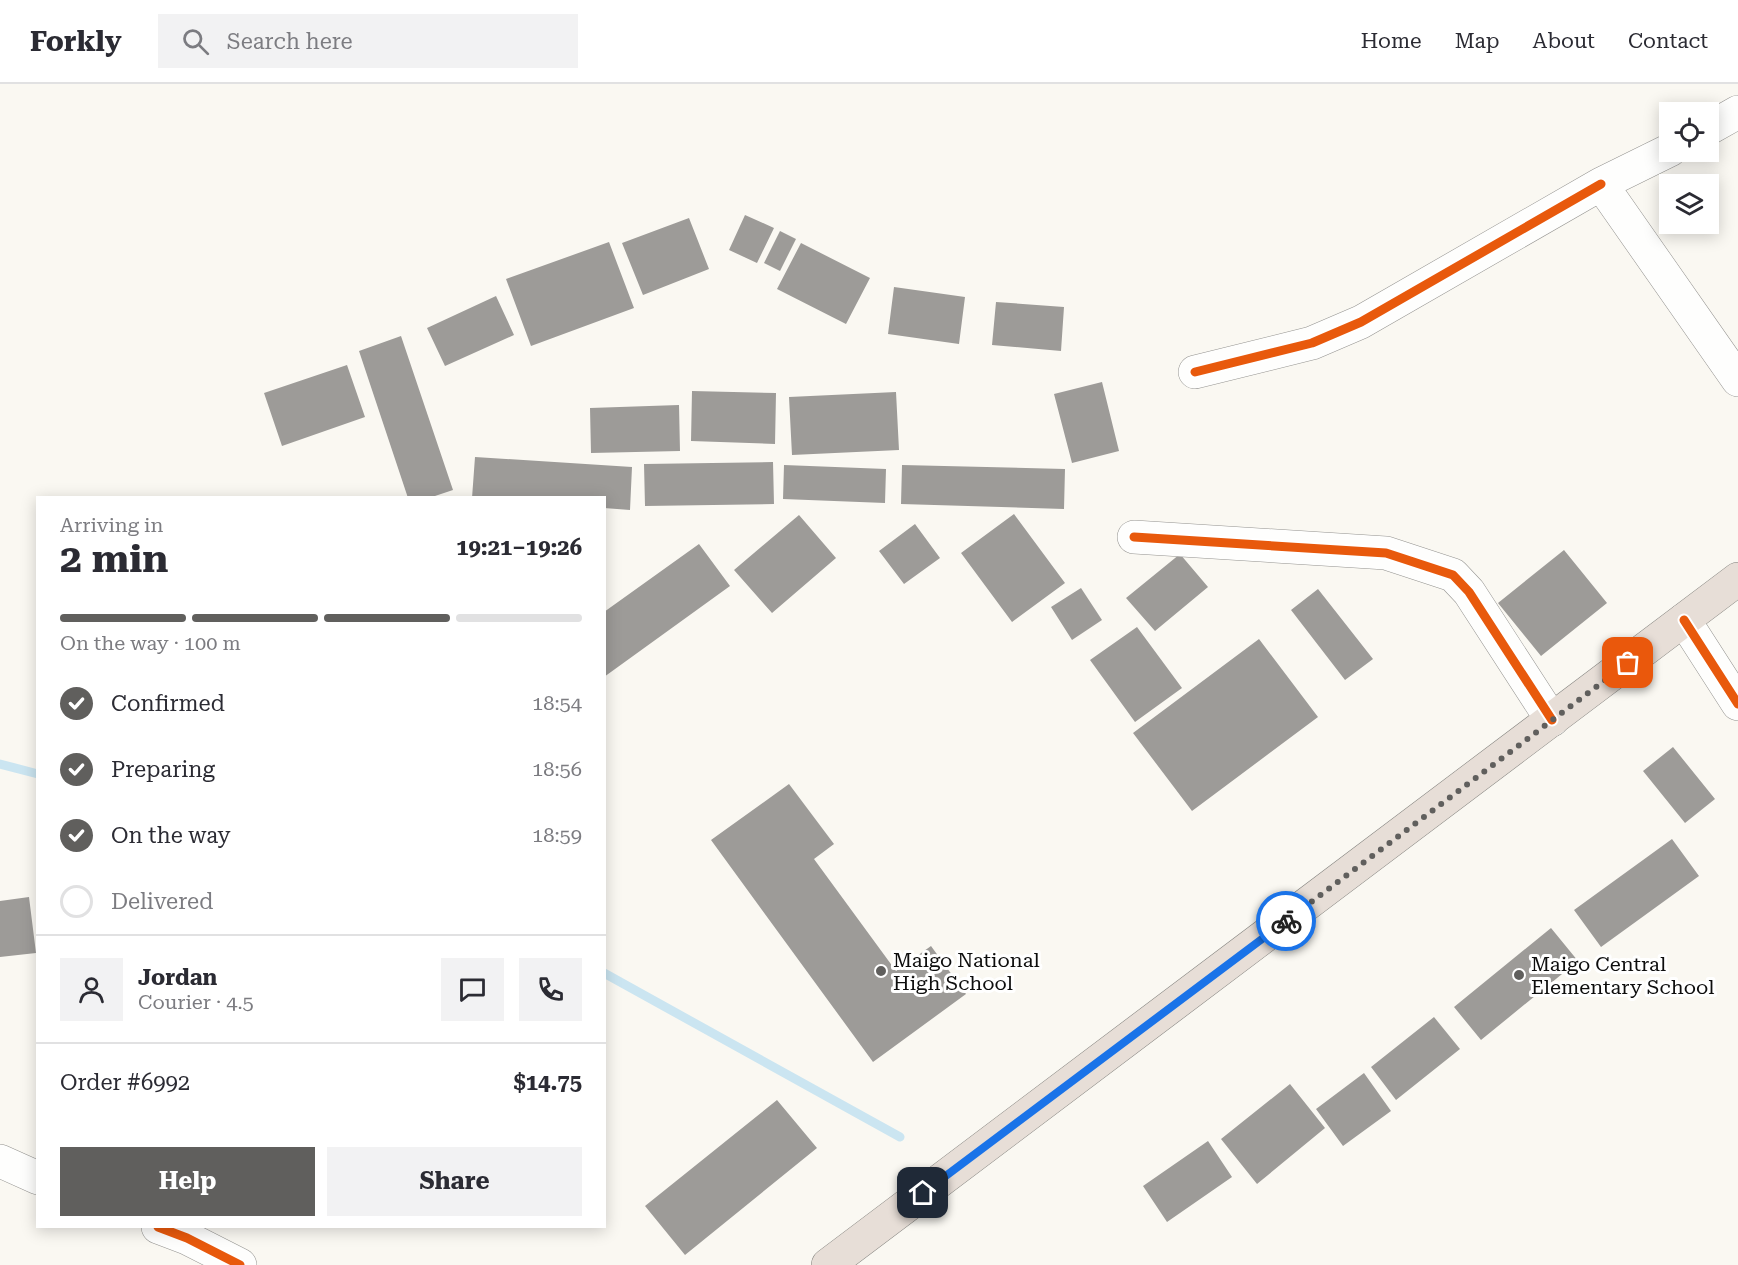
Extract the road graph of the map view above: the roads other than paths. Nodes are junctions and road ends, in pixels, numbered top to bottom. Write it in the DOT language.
graph roads {
  1 [pos="1738,112"];
  2 [pos="1719,123"];
  3 [pos="1659,155"];
  4 [pos="1601,184"];
  5 [pos="1195,372"];
  6 [pos="1738,380"];
  7 [pos="1134,537"];
  8 [pos="1738,579"];
  9 [pos="1684,620"];
  10 [pos="1738,704"];
  11 [pos="1552,720"];
  12 [pos="0,1161"];
  13 [pos="36,1177"];
  14 [pos="161,1228"];
  15 [pos="240,1265"];
  16 [pos="828,1265"];
  1 -- 2 [label="street"];
  3 -- 4 [label="street"];
  4 -- 5 [label="street"];
  4 -- 6 [label="street"];
  7 -- 11 [label="street"];
  8 -- 9 [label="highway"];
  9 -- 10 [label="street"];
  9 -- 11 [label="highway"];
  11 -- 16 [label="highway"];
  12 -- 13 [label="street"];
  14 -- 15 [label="street"];
}
